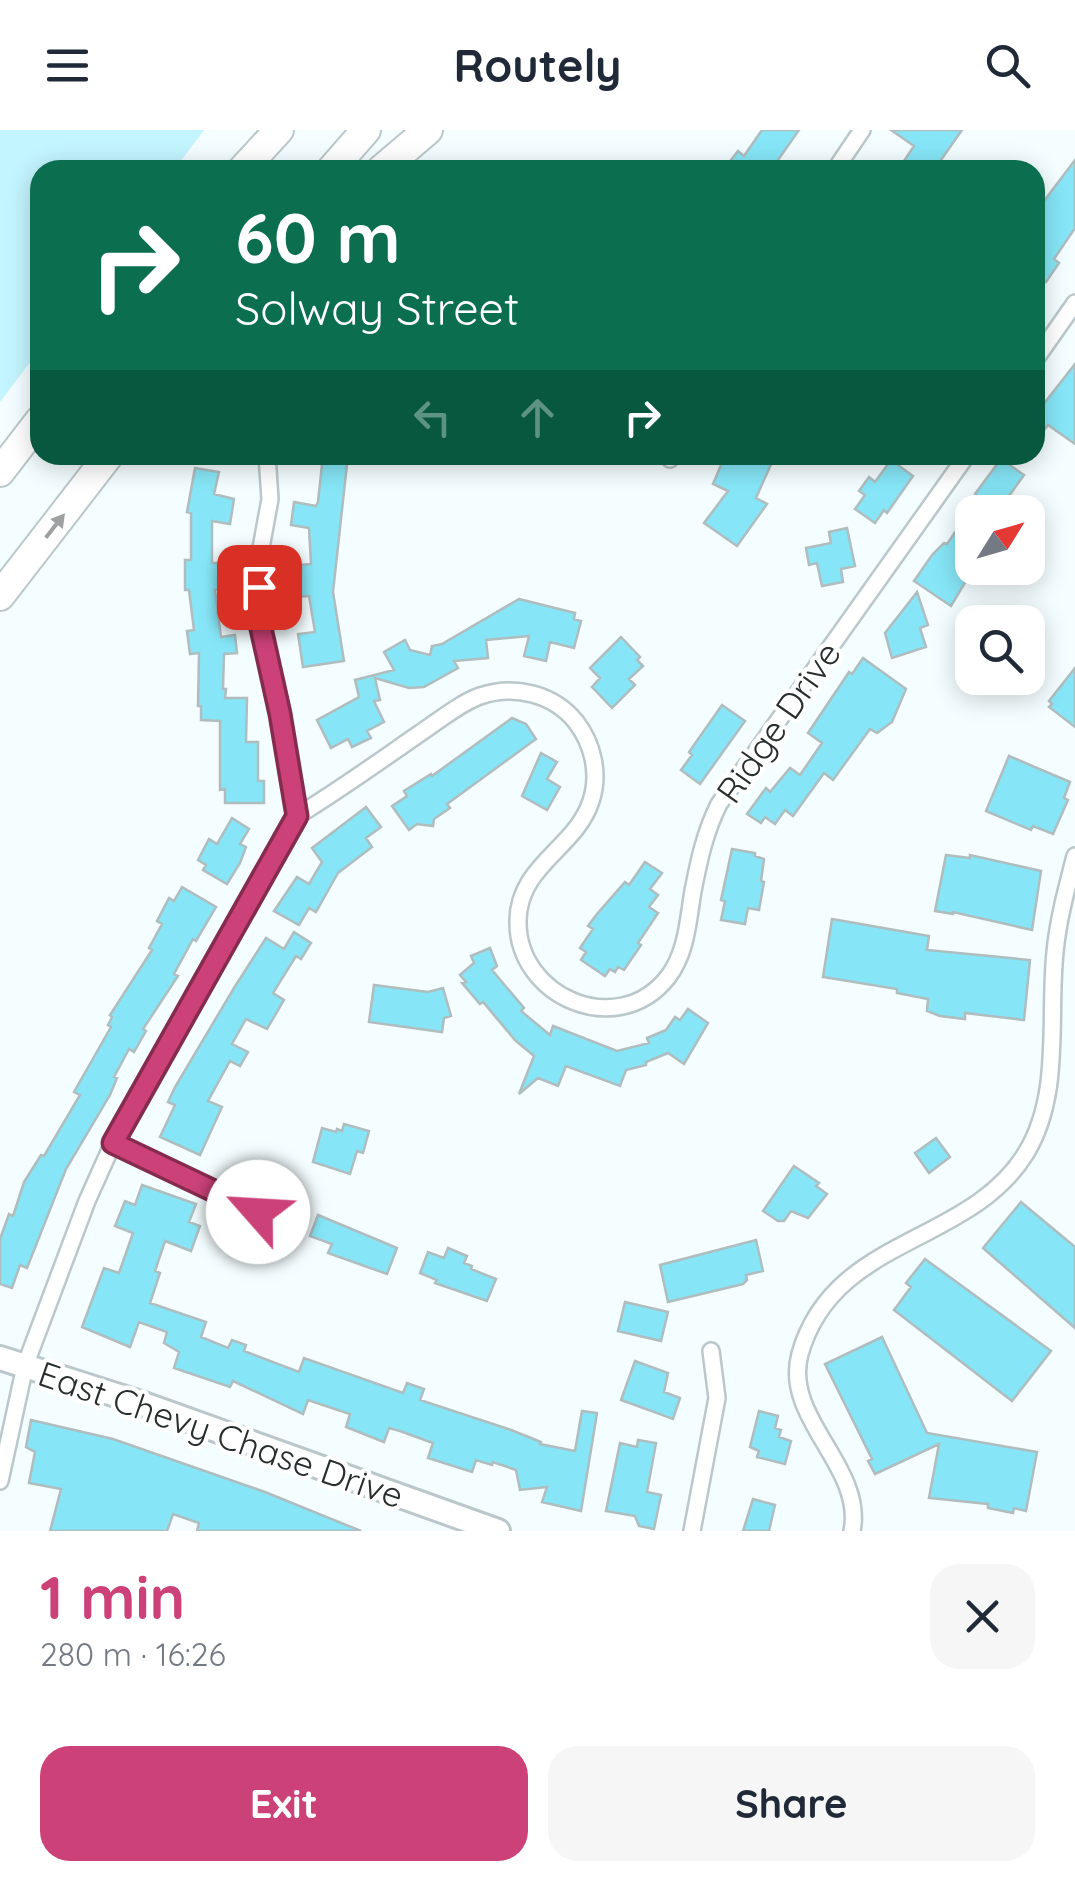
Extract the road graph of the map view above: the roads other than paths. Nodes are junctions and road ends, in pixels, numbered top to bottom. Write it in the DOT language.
graph roads {
  1 [pos="279,130"];
  2 [pos="366,130"];
  3 [pos="428,130"];
  4 [pos="862,130"];
  5 [pos="251,160"];
  6 [pos="340,160"];
  7 [pos="393,160"];
  8 [pos="842,160"];
  9 [pos="1075,304"];
  10 [pos="1045,346"];
  11 [pos="30,433"];
  12 [pos="102,465"];
  13 [pos="268,465"];
  14 [pos="960,465"];
  15 [pos="0,472"];
  16 [pos="0,596"];
  17 [pos="297,816"];
  18 [pos="1075,856"];
  19 [pos="113,1143"];
  20 [pos="258,1212"];
  21 [pos="711,1351"];
  22 [pos="0,1358"];
  23 [pos="26,1366"];
  24 [pos="0,1482"];
  25 [pos="498,1531"];
  26 [pos="692,1531"];
  27 [pos="852,1531"];
  1 -- 5 [label="highway"];
  2 -- 6 [label="highway"];
  3 -- 7 [label="highway"];
  4 -- 8 [label="street"];
  9 -- 10 [label="street"];
  11 -- 15 [label="highway"];
  16 -- 12 [label="highway, one-way"];
  13 -- 17 [label="street"];
  14 -- 17 [label="street, Ridge Drive"];
  17 -- 19 [label="street"];
  18 -- 27 [label="street"];
  19 -- 20 [label="street"];
  19 -- 23 [label="street"];
  21 -- 26 [label="street"];
  22 -- 23 [label="main road, East Chevy Chase Drive"];
  23 -- 24 [label="street"];
  23 -- 25 [label="main road, East Chevy Chase Drive"];
}
